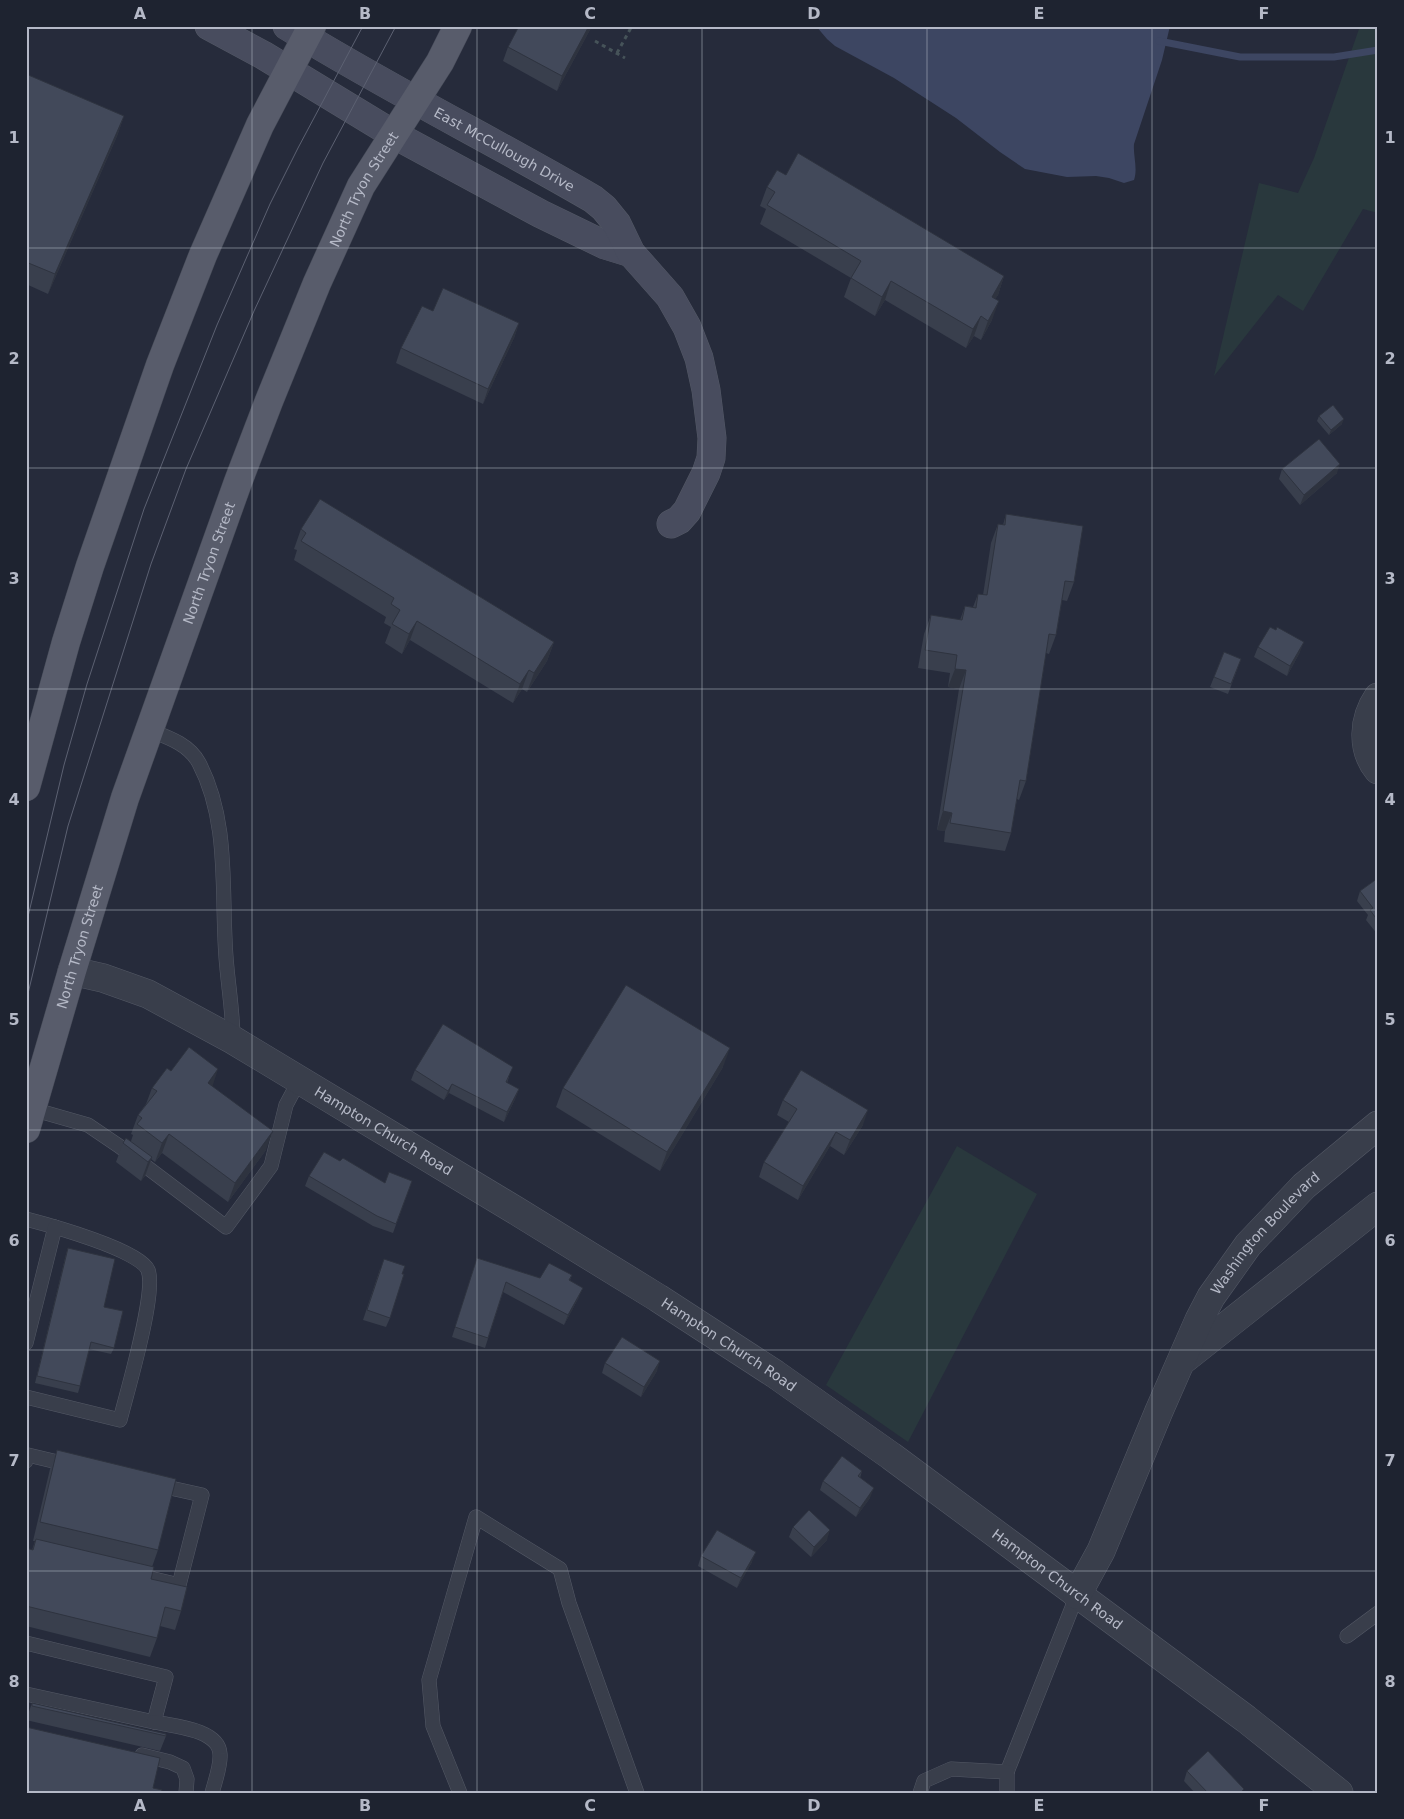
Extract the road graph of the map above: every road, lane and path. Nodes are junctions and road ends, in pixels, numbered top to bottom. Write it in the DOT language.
graph roads {
  1 [pos="209,26"];
  2 [pos="458,26"];
  3 [pos="632,26"];
  4 [pos="301,30"];
  5 [pos="595,41"];
  6 [pos="617,53"];
  7 [pos="625,58"];
  8 [pos="289,70"];
  9 [pos="415,100"];
  10 [pos="393,134"];
  11 [pos="630,254"];
  12 [pos="671,524"];
  13 [pos="1378,697"];
  14 [pos="149,730"];
  15 [pos="1378,770"];
  16 [pos="26,787"];
  17 [pos="72,971"];
  18 [pos="233,1040"];
  19 [pos="300,1079"];
  20 [pos="29,1119"];
  21 [pos="1378,1125"];
  22 [pos="1378,1206"];
  23 [pos="26,1219"];
  24 [pos="54,1227"];
  25 [pos="26,1343"];
  26 [pos="1181,1362"];
  27 [pos="26,1397"];
  28 [pos="26,1461"];
  29 [pos="86,1469"];
  30 [pos="144,1482"];
  31 [pos="121,1571"];
  32 [pos="1077,1595"];
  33 [pos="1378,1613"];
  34 [pos="1347,1636"];
  35 [pos="26,1644"];
  36 [pos="26,1694"];
  37 [pos="154,1722"];
  38 [pos="131,1753"];
  39 [pos="1007,1772"];
  40 [pos="186,1793"];
  41 [pos="212,1793"];
  42 [pos="460,1793"];
  43 [pos="637,1793"];
  44 [pos="920,1793"];
  45 [pos="1007,1793"];
  46 [pos="1339,1793"];
  1 -- 8 [label="street, East McCullough Drive"];
  2 -- 9 [label="main road, North Tryon Street"];
  3 -- 6 [label="path"];
  4 -- 8 [label="main road"];
  4 -- 9 [label="street, East McCullough Drive"];
  5 -- 6 [label="path"];
  6 -- 7 [label="path"];
  8 -- 10 [label="street, East McCullough Drive"];
  8 -- 16 [label="main road"];
  9 -- 10 [label="main road, North Tryon Street"];
  9 -- 11 [label="street, East McCullough Drive"];
  10 -- 11 [label="street, East McCullough Drive"];
  10 -- 14 [label="main road, North Tryon Street"];
  11 -- 12 [label="street, East McCullough Drive"];
  13 -- 15 [label="street"];
  14 -- 17 [label="main road, North Tryon Street"];
  14 -- 18 [label="lane"];
  17 -- 18 [label="street, Hampton Church Road"];
  17 -- 20 [label="main road, North Tryon Street"];
  18 -- 19 [label="street, Hampton Church Road"];
  19 -- 20 [label="lane"];
  19 -- 32 [label="street, Hampton Church Road"];
  21 -- 26 [label="street, Washington Boulevard"];
  22 -- 26 [label="street, Washington Boulevard"];
  23 -- 24 [label="lane"];
  24 -- 25 [label="lane"];
  24 -- 27 [label="lane"];
  26 -- 32 [label="street, Washington Boulevard"];
  28 -- 29 [label="lane"];
  30 -- 31 [label="lane"];
  32 -- 39 [label="lane"];
  32 -- 46 [label="street, Hampton Church Road"];
  33 -- 34 [label="lane"];
  35 -- 37 [label="lane"];
  36 -- 37 [label="lane"];
  37 -- 41 [label="lane"];
  38 -- 40 [label="lane"];
  39 -- 44 [label="lane"];
  39 -- 45 [label="lane"];
  42 -- 43 [label="lane"];
}
